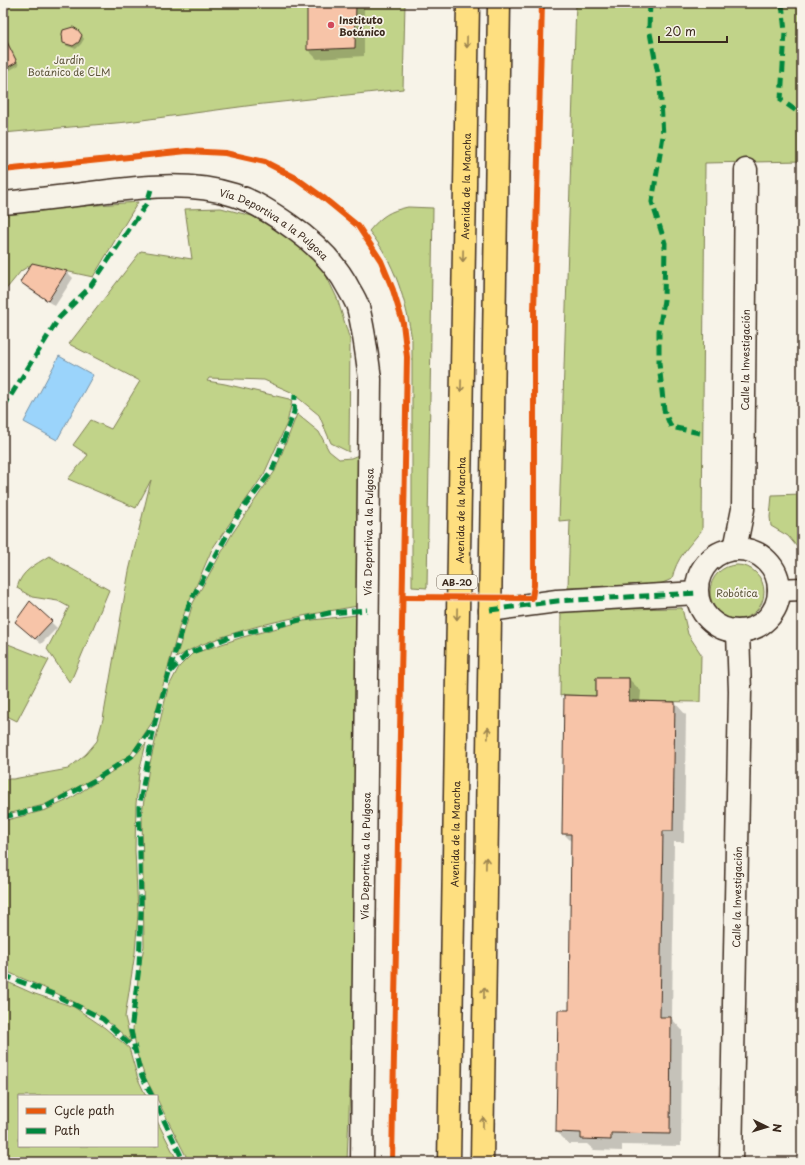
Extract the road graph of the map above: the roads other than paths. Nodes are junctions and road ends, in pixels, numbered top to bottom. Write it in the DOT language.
graph roads {
  1 [pos="468,3"];
  2 [pos="499,3"];
  3 [pos="746,170"];
  4 [pos="3,203"];
  5 [pos="735,549"];
  6 [pos="802,589"];
  7 [pos="780,590"];
  8 [pos="697,593"];
  9 [pos="490,610"];
  10 [pos="738,632"];
  11 [pos="362,1162"];
  12 [pos="448,1162"];
  13 [pos="482,1162"];
  14 [pos="731,1162"];
  1 -- 12 [label="main road, Avenida de la Mancha / AB-20, one-way"];
  2 -- 9 [label="main road, AB-20"];
  3 -- 5 [label="street, Calle la Investigación"];
  4 -- 11 [label="street, Vía Deportiva a la Pulgosa"];
  5 -- 7 [label="street"];
  5 -- 8 [label="street"];
  6 -- 7 [label="street"];
  7 -- 10 [label="street"];
  8 -- 9 [label="street"];
  8 -- 10 [label="street"];
  13 -- 9 [label="main road, AB-20, one-way"];
  10 -- 14 [label="street, Calle la Investigación"];
}
